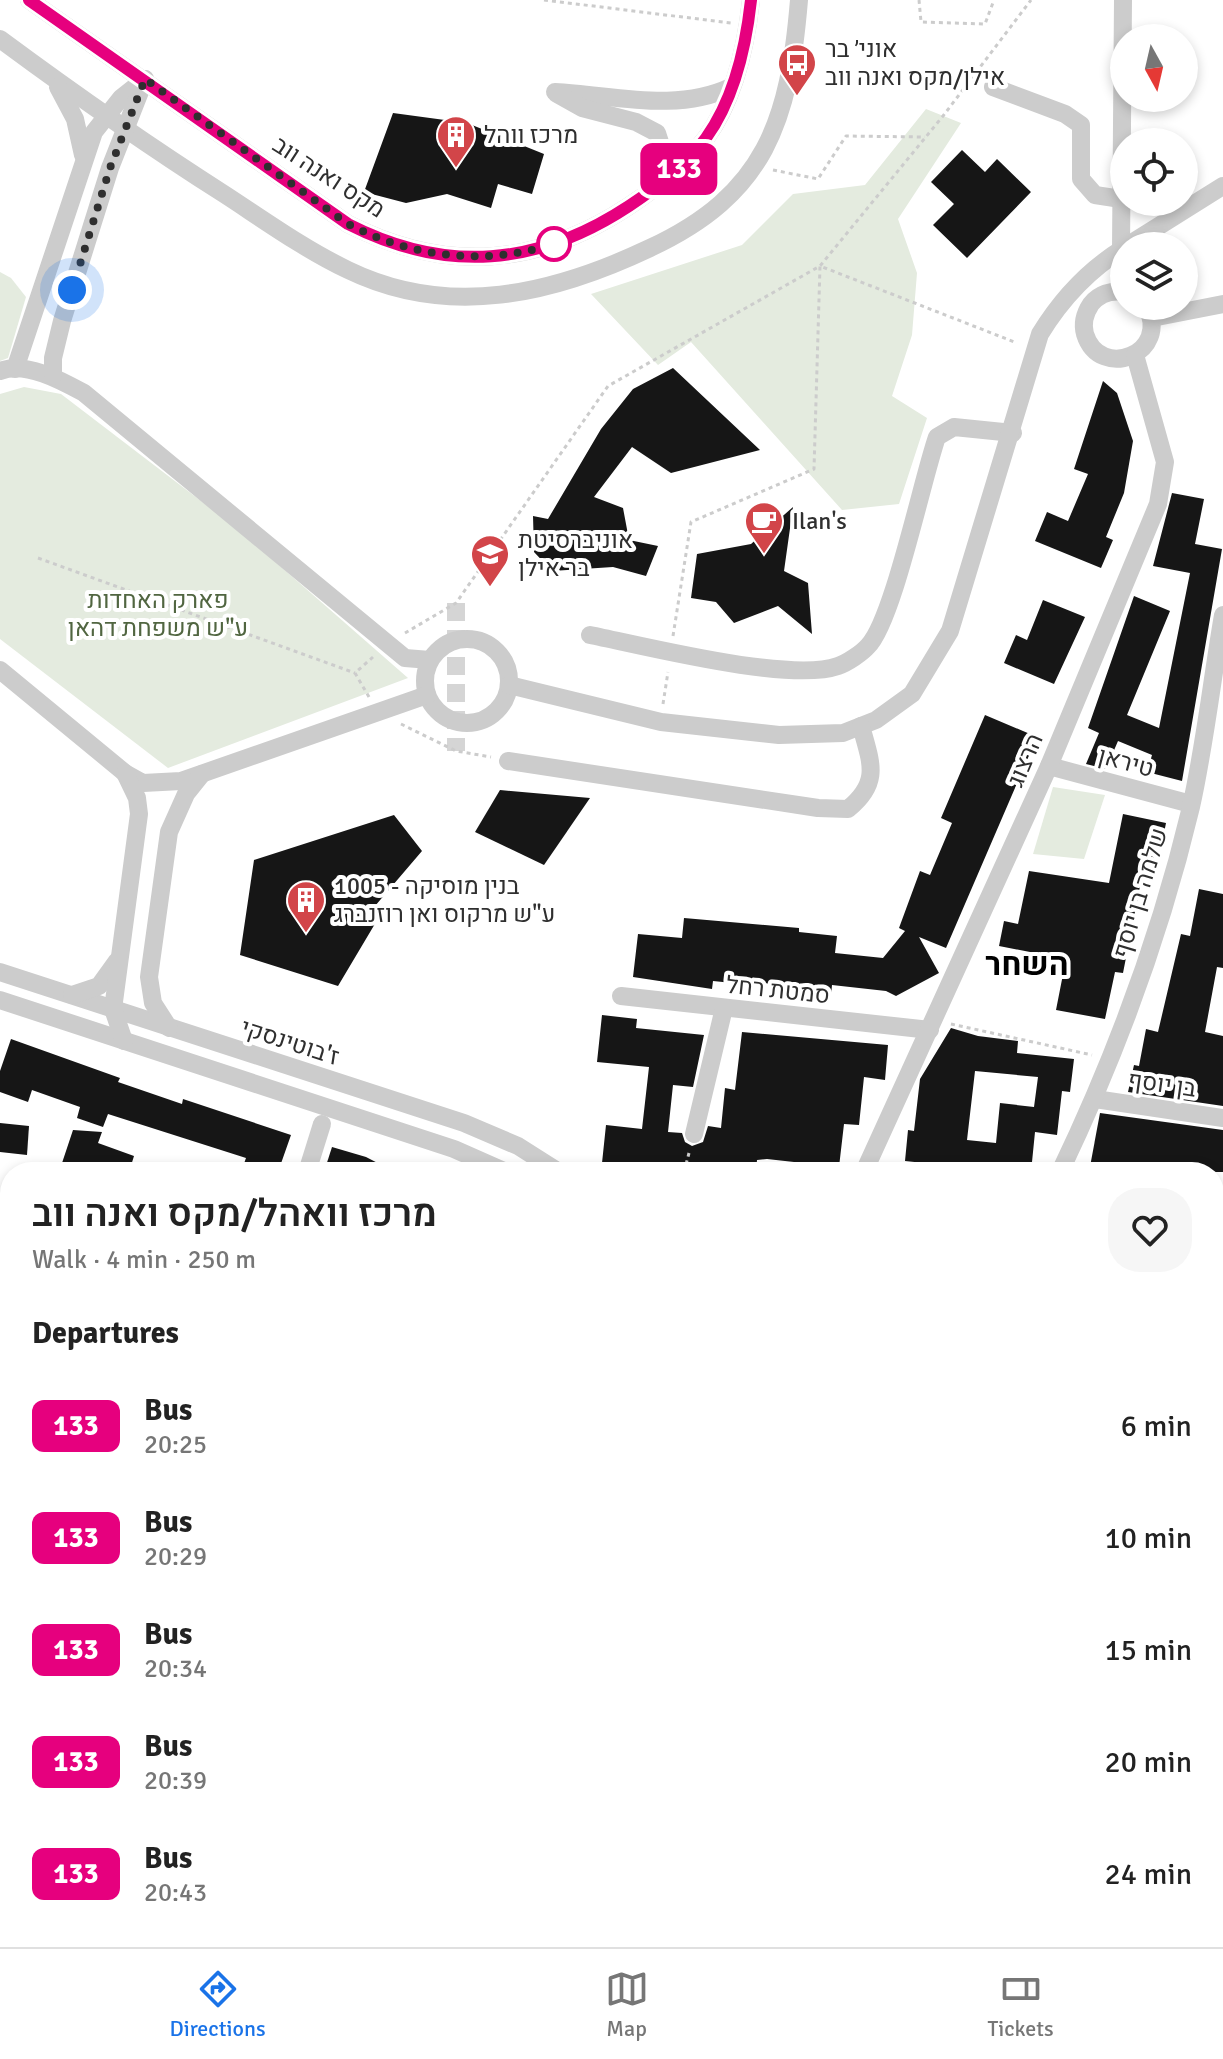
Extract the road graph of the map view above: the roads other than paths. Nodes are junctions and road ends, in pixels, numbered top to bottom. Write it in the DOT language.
graph roads {
  1 [pos="29,0"];
  2 [pos="751,0"];
  3 [pos="799,0"];
  4 [pos="1123,0"];
  5 [pos="0,39"];
  6 [pos="47,74"];
  7 [pos="145,79"];
  8 [pos="731,87"];
  9 [pos="993,87"];
  10 [pos="105,117"];
  11 [pos="1122,128"];
  12 [pos="127,132"];
  13 [pos="83,158"];
  14 [pos="659,186"];
  15 [pos="1223,186"];
  16 [pos="1110,197"];
  17 [pos="1150,232"];
  18 [pos="1110,260"];
  19 [pos="1110,292"];
  20 [pos="1223,304"];
  21 [pos="1198,307"];
  22 [pos="1149,320"];
  23 [pos="1135,355"];
  24 [pos="8,370"];
  25 [pos="53,376"];
  26 [pos="1013,433"];
  27 [pos="1223,615"];
  28 [pos="590,635"];
  29 [pos="430,660"];
  30 [pos="0,670"];
  31 [pos="509,685"];
  32 [pos="427,695"];
  33 [pos="861,726"];
  34 [pos="508,761"];
  35 [pos="1049,766"];
  36 [pos="125,773"];
  37 [pos="202,774"];
  38 [pos="1191,804"];
  39 [pos="120,955"];
  40 [pos="0,972"];
  41 [pos="72,995"];
  42 [pos="621,996"];
  43 [pos="0,1000"];
  44 [pos="724,1008"];
  45 [pos="113,1009"];
  46 [pos="933,1026"];
  47 [pos="169,1028"];
  48 [pos="124,1041"];
  49 [pos="1095,1099"];
  50 [pos="1223,1118"];
  51 [pos="322,1124"];
  52 [pos="694,1134"];
  53 [pos="310,1162"];
  54 [pos="483,1162"];
  55 [pos="543,1162"];
  56 [pos="869,1162"];
  57 [pos="1065,1162"];
  1 -- 7 [label="street, מקס ואנה ווב"];
  2 -- 8 [label="street, מקס ואנה ווב"];
  3 -- 12 [label="street"];
  4 -- 11 [label="street"];
  5 -- 6 [label="street"];
  6 -- 10 [label="street"];
  6 -- 13 [label="street"];
  7 -- 10 [label="street"];
  7 -- 12 [label="street"];
  7 -- 14 [label="street, מקס ואנה ווב"];
  8 -- 14 [label="street, מקס ואנה ווב"];
  8 -- 14 [label="street"];
  9 -- 16 [label="street"];
  10 -- 12 [label="street"];
  10 -- 13 [label="street"];
  12 -- 25 [label="street"];
  13 -- 24 [label="street"];
  15 -- 17 [label="street"];
  18 -- 26 [label="street"];
  19 -- 23 [label="street"];
  20 -- 21 [label="street"];
  22 -- 23 [label="street"];
  23 -- 35 [label="street, הרצוג"];
  24 -- 25 [label="street"];
  25 -- 29 [label="street"];
  26 -- 28 [label="street"];
  26 -- 33 [label="street"];
  27 -- 38 [label="street, שלמה בן יוסף"];
  29 -- 31 [label="street"];
  29 -- 32 [label="street"];
  30 -- 36 [label="street"];
  31 -- 32 [label="street"];
  31 -- 33 [label="street"];
  32 -- 37 [label="street"];
  33 -- 34 [label="street"];
  35 -- 38 [label="street, טיראן"];
  35 -- 46 [label="street, הרצוג"];
  36 -- 37 [label="street"];
  36 -- 39 [label="street"];
  37 -- 47 [label="street"];
  38 -- 49 [label="street, שלמה בן יוסף"];
  39 -- 41 [label="street"];
  39 -- 45 [label="street"];
  40 -- 41 [label="street, ז'בוטינסקי"];
  41 -- 45 [label="street, ז'בוטינסקי"];
  42 -- 44 [label="street, סמטת רחל"];
  43 -- 48 [label="street"];
  44 -- 46 [label="street, סמטת רחל"];
  44 -- 52 [label="street"];
  45 -- 47 [label="street, ז'בוטינסקי"];
  45 -- 48 [label="street"];
  46 -- 56 [label="street, הרצוג"];
  47 -- 55 [label="street, ז'בוטינסקי"];
  48 -- 54 [label="street"];
  49 -- 50 [label="street, בן יוסף"];
  49 -- 57 [label="street, שלמה בן יוסף"];
  51 -- 53 [label="street"];
}
